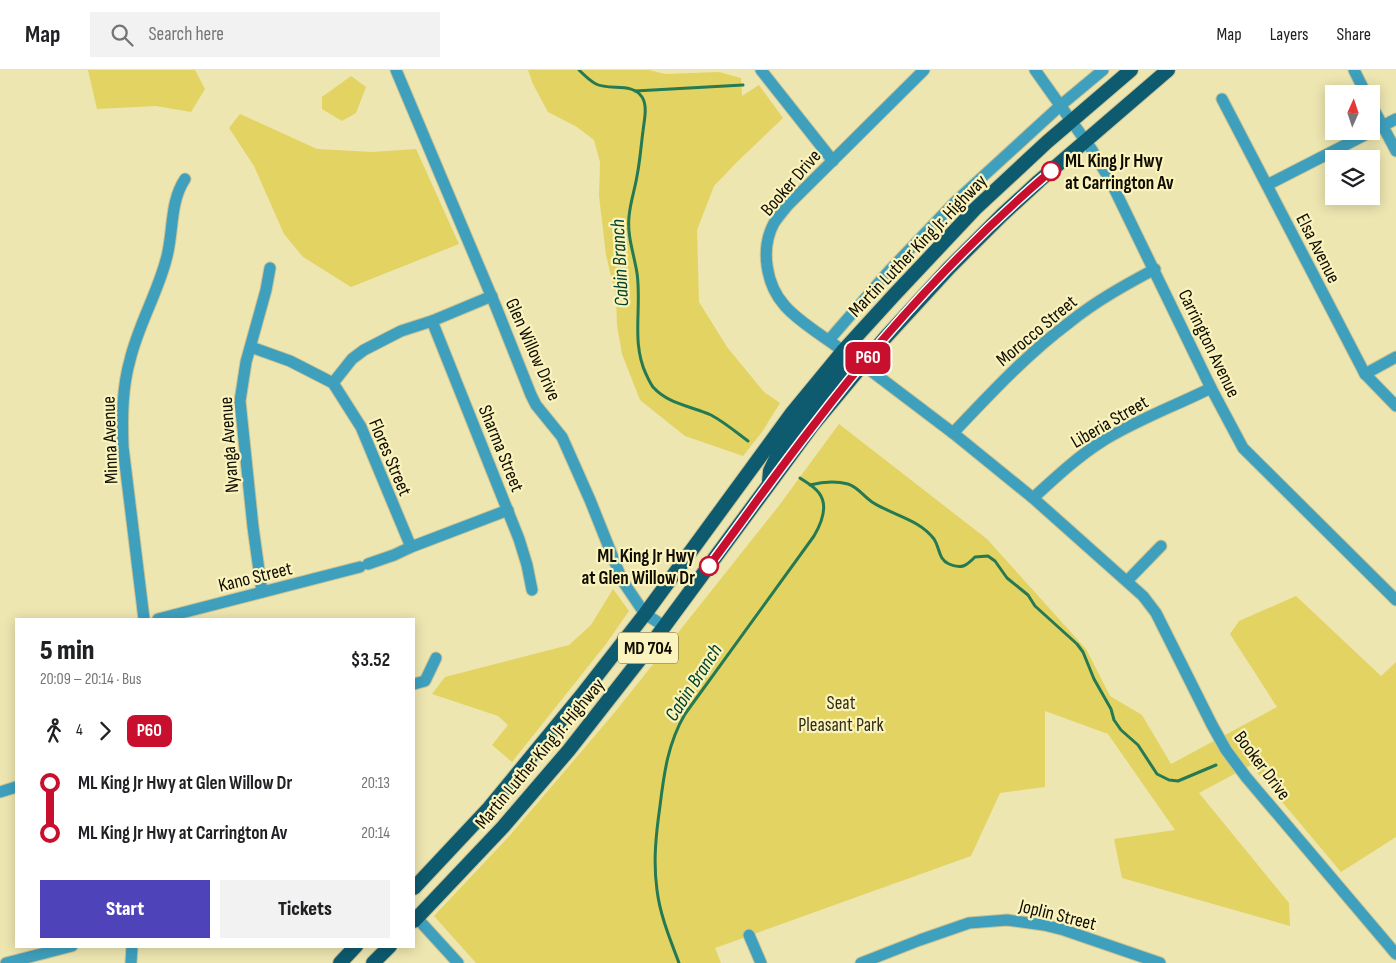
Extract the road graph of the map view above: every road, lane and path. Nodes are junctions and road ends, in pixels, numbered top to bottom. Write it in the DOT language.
graph roads {
  1 [pos="396,70"];
  2 [pos="761,70"];
  3 [pos="924,70"];
  4 [pos="1035,70"];
  5 [pos="1103,70"];
  6 [pos="1131,70"];
  7 [pos="1168,70"];
  8 [pos="1354,70"];
  9 [pos="1362,85"];
  10 [pos="1222,99"];
  11 [pos="1061,105"];
  12 [pos="1396,119"];
  13 [pos="1072,120"];
  14 [pos="1380,120"];
  15 [pos="1383,126"];
  16 [pos="1086,141"];
  17 [pos="1396,151"];
  18 [pos="833,161"];
  19 [pos="185,180"];
  20 [pos="1267,185"];
  21 [pos="926,260"];
  22 [pos="270,268"];
  23 [pos="1155,269"];
  24 [pos="492,296"];
  25 [pos="432,321"];
  26 [pos="828,340"];
  27 [pos="251,347"];
  28 [pos="843,351"];
  29 [pos="1396,357"];
  30 [pos="862,364"];
  31 [pos="1364,374"];
  32 [pos="334,383"];
  33 [pos="1212,388"];
  34 [pos="1396,406"];
  35 [pos="953,433"];
  36 [pos="769,485"];
  37 [pos="1033,498"];
  38 [pos="508,510"];
  39 [pos="1160,546"];
  40 [pos="411,547"];
  41 [pos="1127,581"];
  42 [pos="532,590"];
  43 [pos="262,592"];
  44 [pos="1396,600"];
  45 [pos="645,614"];
  46 [pos="144,618"];
  47 [pos="162,618"];
  48 [pos="664,626"];
  49 [pos="436,658"];
  50 [pos="415,684"];
  51 [pos="15,787"];
  52 [pos="0,792"];
  53 [pos="415,887"];
  54 [pos="415,919"];
  55 [pos="749,935"];
  56 [pos="64,948"];
  57 [pos="132,948"];
  58 [pos="354,948"];
  59 [pos="388,948"];
  60 [pos="1396,954"];
  61 [pos="6,963"];
  62 [pos="131,963"];
  63 [pos="340,963"];
  64 [pos="373,963"];
  65 [pos="458,963"];
  66 [pos="761,963"];
  67 [pos="861,963"];
  68 [pos="1160,963"];
  1 -- 24 [label="street, Glen Willow Drive"];
  2 -- 18 [label="street"];
  3 -- 18 [label="street, Booker Drive"];
  4 -- 11 [label="street, Carrington Avenue"];
  5 -- 11 [label="street"];
  6 -- 13 [label="main road, Martin Luther King Jr. Highway / MD 704"];
  7 -- 16 [label="main road, Martin Luther King Jr. Highway / MD 704"];
  8 -- 9 [label="street"];
  10 -- 20 [label="street, Elsa Avenue"];
  11 -- 13 [label="street, Carrington Avenue"];
  11 -- 26 [label="street"];
  12 -- 15 [label="street"];
  13 -- 16 [label="street, Carrington Avenue"];
  13 -- 21 [label="main road, Martin Luther King Jr. Highway / MD 704"];
  14 -- 15 [label="street"];
  15 -- 17 [label="street"];
  15 -- 20 [label="street"];
  16 -- 23 [label="street, Carrington Avenue"];
  16 -- 30 [label="main road, Martin Luther King Jr. Highway / MD 704"];
  18 -- 26 [label="street, Booker Drive"];
  19 -- 46 [label="street, Minna Avenue"];
  20 -- 31 [label="street, Elsa Avenue"];
  21 -- 28 [label="main road, Martin Luther King Jr. Highway / MD 704"];
  21 -- 30 [label="main road"];
  22 -- 27 [label="street, Nyanga Avenue"];
  23 -- 33 [label="street, Carrington Avenue"];
  23 -- 35 [label="street, Morocco Street"];
  24 -- 25 [label="street"];
  24 -- 45 [label="street, Glen Willow Drive"];
  25 -- 32 [label="street"];
  25 -- 38 [label="street, Sharma Street"];
  26 -- 28 [label="street, Booker Drive"];
  27 -- 32 [label="street"];
  27 -- 43 [label="street, Nyanga Avenue"];
  28 -- 36 [label="main road"];
  28 -- 45 [label="main road, Martin Luther King Jr. Highway / MD 704"];
  29 -- 31 [label="street"];
  30 -- 35 [label="street, Booker Drive"];
  30 -- 36 [label="main road, Martin Luther King Jr. Highway / MD 704"];
  31 -- 34 [label="street, Elsa Avenue"];
  32 -- 40 [label="street, Flores Street"];
  33 -- 37 [label="street, Liberia Street"];
  33 -- 44 [label="street, Carrington Avenue"];
  35 -- 37 [label="street, Booker Drive"];
  36 -- 48 [label="main road, Martin Luther King Jr. Highway / MD 704"];
  37 -- 41 [label="street, Booker Drive"];
  38 -- 40 [label="street, Kano Street"];
  38 -- 42 [label="street, Sharma Street"];
  39 -- 41 [label="street"];
  40 -- 43 [label="street, Kano Street"];
  41 -- 60 [label="street, Booker Drive"];
  43 -- 47 [label="street, Kano Street"];
  45 -- 48 [label="street, Glen Willow Drive"];
  45 -- 53 [label="main road, Martin Luther King Jr. Highway / MD 704"];
  48 -- 54 [label="main road, Martin Luther King Jr. Highway / MD 704"];
  49 -- 50 [label="street"];
  51 -- 52 [label="street"];
  54 -- 65 [label="street"];
  55 -- 66 [label="street"];
  56 -- 61 [label="street"];
  57 -- 62 [label="street"];
  58 -- 63 [label="main road"];
  59 -- 64 [label="main road"];
  67 -- 68 [label="street, Joplin Street"];
}
